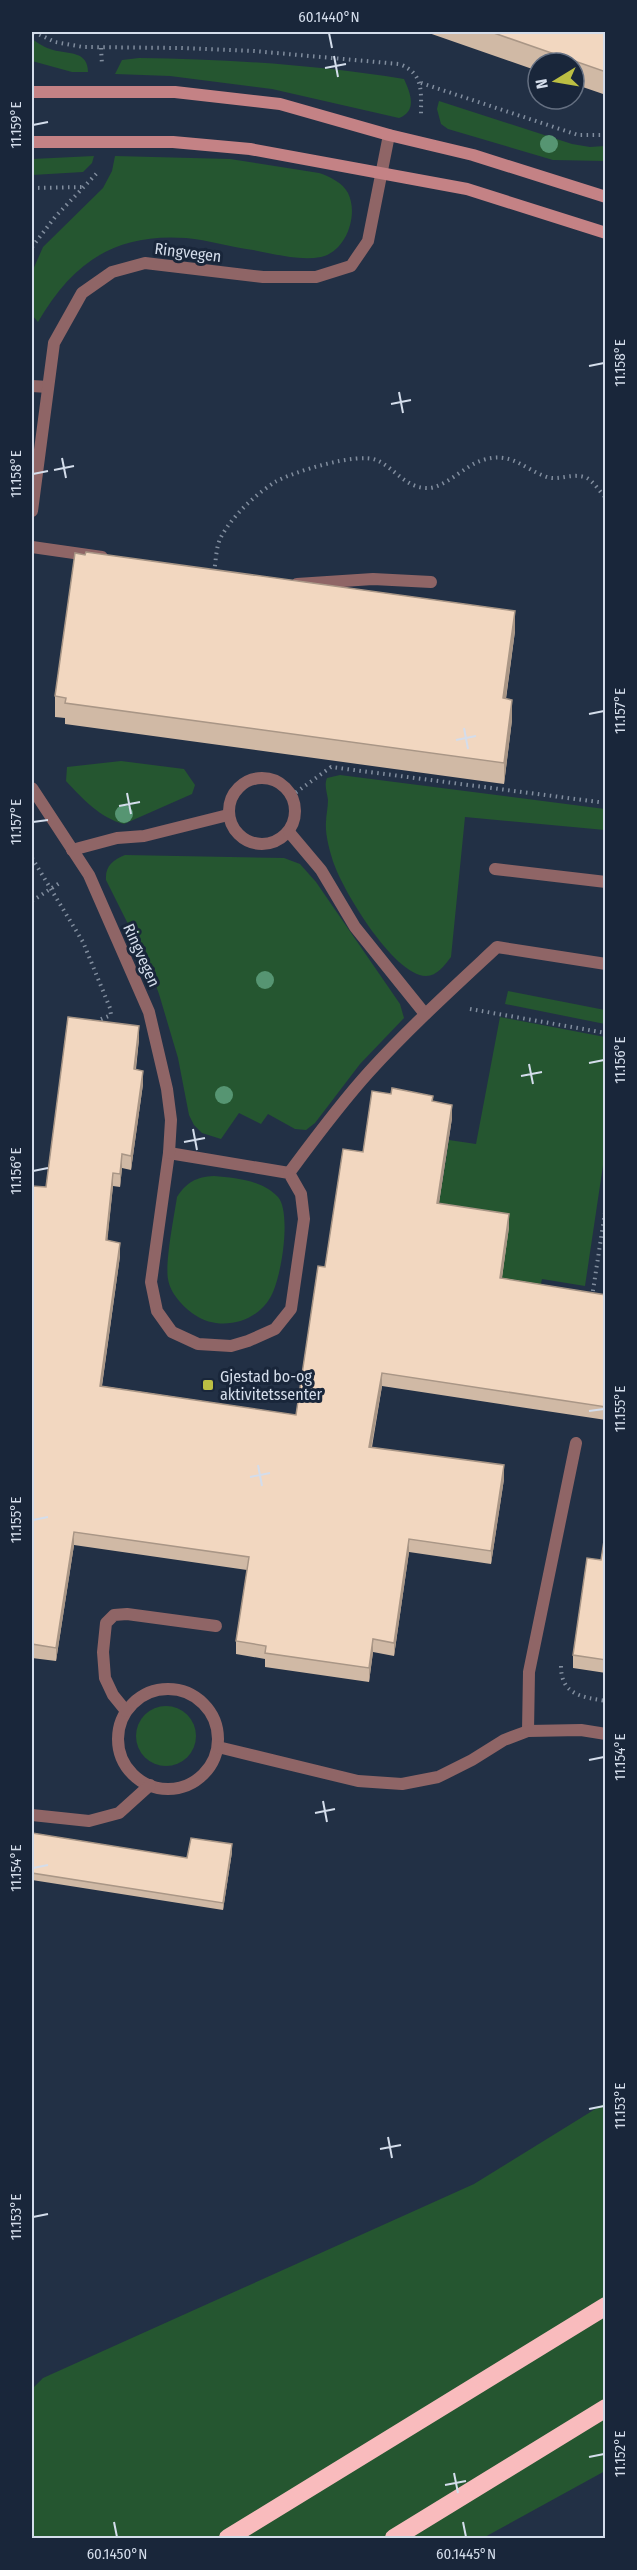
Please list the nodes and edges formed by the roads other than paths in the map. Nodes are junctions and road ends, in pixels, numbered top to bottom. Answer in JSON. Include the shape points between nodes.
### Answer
{"nodes":[{"id":1,"x":32,"y":92,"type":"edge"},
{"id":2,"x":389,"y":135,"type":"junction"},
{"id":3,"x":32,"y":142,"type":"edge"},
{"id":4,"x":381,"y":173,"type":"junction"},
{"id":5,"x":606,"y":197,"type":"edge"},
{"id":6,"x":606,"y":233,"type":"edge"},
{"id":7,"x":32,"y":387,"type":"edge"},
{"id":8,"x":48,"y":387,"type":"junction"},
{"id":9,"x":32,"y":511,"type":"edge"},
{"id":10,"x":32,"y":547,"type":"edge"},
{"id":11,"x":109,"y":558,"type":"edge"},
{"id":12,"x":431,"y":582,"type":"dead end"},
{"id":13,"x":286,"y":583,"type":"edge"},
{"id":14,"x":32,"y":788,"type":"edge"},
{"id":15,"x":228,"y":815,"type":"junction"},
{"id":16,"x":288,"y":832,"type":"junction"},
{"id":17,"x":72,"y":850,"type":"junction"},
{"id":18,"x":495,"y":869,"type":"dead end"},
{"id":19,"x":606,"y":882,"type":"edge"},
{"id":20,"x":606,"y":964,"type":"edge"},
{"id":21,"x":425,"y":1014,"type":"junction"},
{"id":22,"x":169,"y":1153,"type":"junction"},
{"id":23,"x":289,"y":1173,"type":"junction"},
{"id":24,"x":576,"y":1443,"type":"dead end"},
{"id":25,"x":216,"y":1626,"type":"dead end"},
{"id":26,"x":126,"y":1711,"type":"junction"},
{"id":27,"x":528,"y":1731,"type":"junction"},
{"id":28,"x":606,"y":1734,"type":"edge"},
{"id":29,"x":218,"y":1747,"type":"junction"},
{"id":30,"x":150,"y":1785,"type":"junction"},
{"id":31,"x":32,"y":1815,"type":"edge"},
{"id":32,"x":606,"y":2306,"type":"edge"},
{"id":33,"x":606,"y":2408,"type":"edge"},
{"id":34,"x":228,"y":2538,"type":"edge"},
{"id":35,"x":394,"y":2538,"type":"edge"}],
"edges":[{"from":1,"to":2,"type":"main road","via":[[175,93],[238,98],[280,104]]},
{"from":2,"to":4,"type":"street","name":"Ringvegen"},
{"from":2,"to":5,"type":"main road","via":[[473,155]]},
{"from":3,"to":4,"type":"main road","via":[[173,142],[250,149]]},
{"from":4,"to":6,"type":"main road","via":[[467,189]]},
{"from":4,"to":8,"type":"street","name":"Ringvegen","via":[[368,241],[351,266],[316,277],[263,278],[145,263],[112,272],[82,293],[68,315],[54,343]]},
{"from":7,"to":8,"type":"street"},
{"from":8,"to":9,"type":"street","name":"Ringvegen"},
{"from":10,"to":11,"type":"street"},
{"from":12,"to":13,"type":"street","via":[[373,579]]},
{"from":14,"to":17,"type":"street","name":"Ringvegen"},
{"from":15,"to":16,"type":"street","via":[[232,828],[253,844],[273,842]]},
{"from":15,"to":16,"type":"street","via":[[236,789],[246,781],[273,779],[291,796],[295,814]]},
{"from":15,"to":17,"type":"street"},
{"from":16,"to":21,"type":"street","via":[[321,870],[355,927]]},
{"from":17,"to":22,"type":"street","name":"Ringvegen","via":[[84,867],[149,1012],[167,1089],[171,1120]]},
{"from":18,"to":19,"type":"street"},
{"from":20,"to":21,"type":"street","via":[[497,947]]},
{"from":21,"to":23,"type":"street","via":[[336,1110]]},
{"from":22,"to":23,"type":"street"},
{"from":22,"to":23,"type":"street","via":[[151,1282],[157,1311],[172,1332],[198,1344],[231,1346],[248,1341],[275,1329],[291,1309],[304,1219],[301,1194]]},
{"from":24,"to":27,"type":"street","via":[[529,1672]]},
{"from":25,"to":26,"type":"street","via":[[114,1615],[106,1623],[105,1678]]},
{"from":26,"to":29,"type":"street","via":[[155,1690],[187,1692],[211,1713],[218,1729]]},
{"from":26,"to":30,"type":"street","via":[[119,1728],[118,1746],[135,1776]]},
{"from":27,"to":28,"type":"street","via":[[581,1730]]},
{"from":27,"to":29,"type":"street","via":[[438,1777],[402,1784],[358,1781]]},
{"from":29,"to":30,"type":"street","via":[[212,1764],[185,1786],[167,1789]]},
{"from":30,"to":31,"type":"street","via":[[119,1813],[89,1821]]},
{"from":32,"to":34,"type":"highway"},
{"from":33,"to":35,"type":"highway"}]}
